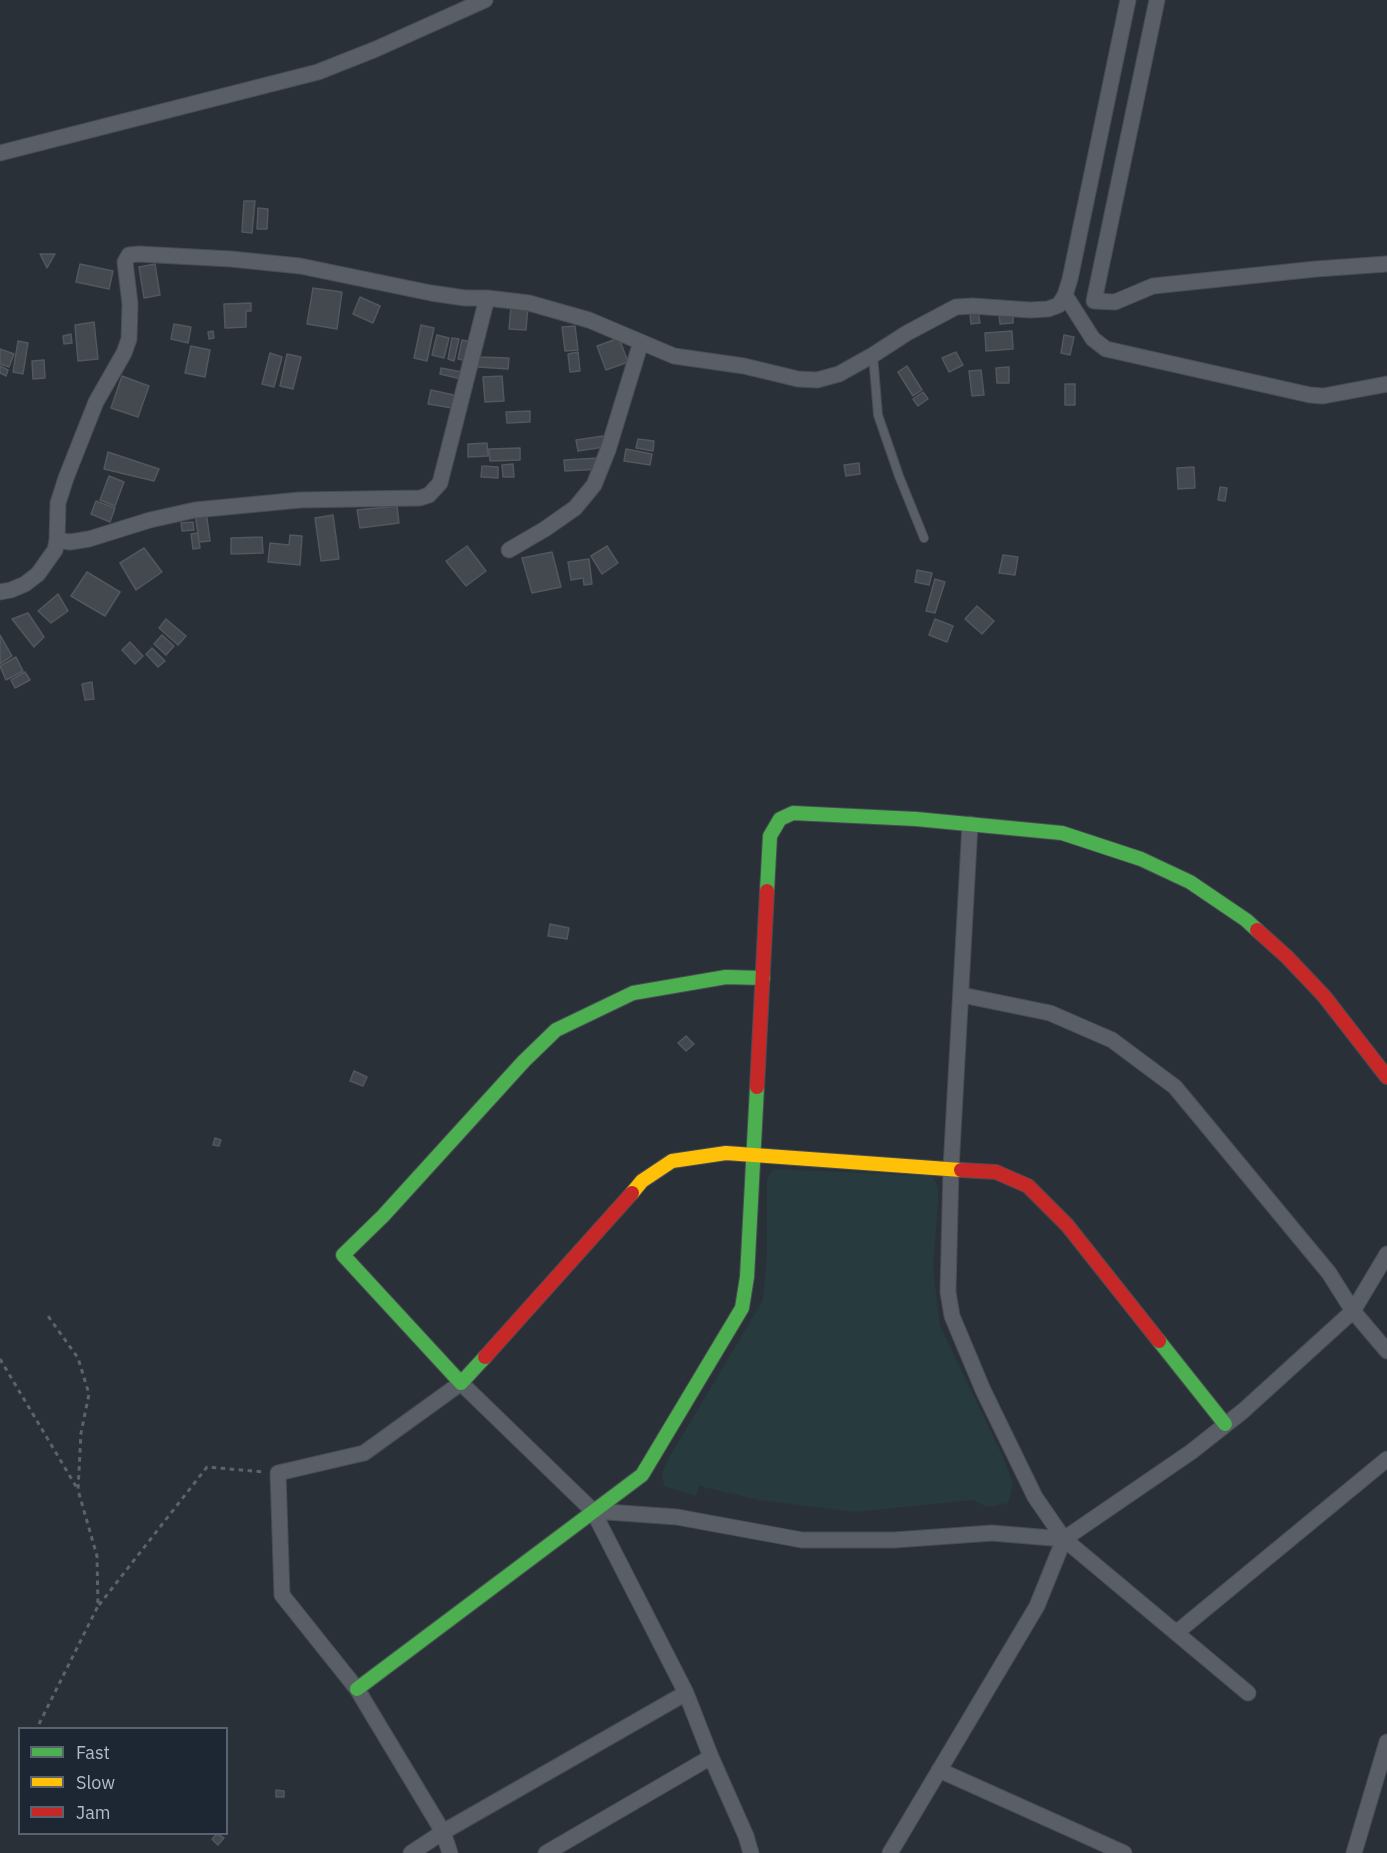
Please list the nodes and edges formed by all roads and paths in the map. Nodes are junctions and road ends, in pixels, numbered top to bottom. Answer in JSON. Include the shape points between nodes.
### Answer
{"nodes":[{"id":1,"x":485,"y":0,"type":"edge"},
{"id":2,"x":1128,"y":0,"type":"edge"},
{"id":3,"x":1157,"y":0,"type":"edge"},
{"id":4,"x":0,"y":153,"type":"edge"},
{"id":5,"x":1387,"y":264,"type":"edge"},
{"id":6,"x":1065,"y":295,"type":"junction"},
{"id":7,"x":487,"y":298,"type":"junction"},
{"id":8,"x":641,"y":342,"type":"junction"},
{"id":9,"x":873,"y":355,"type":"junction"},
{"id":10,"x":1387,"y":384,"type":"edge"},
{"id":11,"x":924,"y":538,"type":"dead end"},
{"id":12,"x":57,"y":540,"type":"junction"},
{"id":13,"x":509,"y":550,"type":"dead end"},
{"id":14,"x":0,"y":592,"type":"edge"},
{"id":15,"x":970,"y":824,"type":"junction"},
{"id":16,"x":763,"y":978,"type":"junction"},
{"id":17,"x":962,"y":995,"type":"junction"},
{"id":18,"x":1387,"y":1077,"type":"edge"},
{"id":19,"x":753,"y":1154,"type":"junction"},
{"id":20,"x":951,"y":1169,"type":"junction"},
{"id":21,"x":1387,"y":1254,"type":"edge"},
{"id":22,"x":1353,"y":1311,"type":"junction"},
{"id":23,"x":48,"y":1316,"type":"dead end"},
{"id":24,"x":1387,"y":1351,"type":"edge"},
{"id":25,"x":0,"y":1359,"type":"edge"},
{"id":26,"x":461,"y":1383,"type":"junction"},
{"id":27,"x":1225,"y":1424,"type":"junction"},
{"id":28,"x":1387,"y":1459,"type":"edge"},
{"id":29,"x":278,"y":1473,"type":"junction"},
{"id":30,"x":78,"y":1490,"type":"junction"},
{"id":31,"x":593,"y":1511,"type":"junction"},
{"id":32,"x":1064,"y":1539,"type":"junction"},
{"id":33,"x":98,"y":1606,"type":"junction"},
{"id":34,"x":1176,"y":1633,"type":"junction"},
{"id":35,"x":357,"y":1689,"type":"junction"},
{"id":36,"x":686,"y":1693,"type":"junction"},
{"id":37,"x":1248,"y":1693,"type":"dead end"},
{"id":38,"x":39,"y":1724,"type":"dead end"},
{"id":39,"x":1387,"y":1742,"type":"edge"},
{"id":40,"x":711,"y":1756,"type":"junction"},
{"id":41,"x":939,"y":1770,"type":"junction"},
{"id":42,"x":443,"y":1832,"type":"junction"},
{"id":43,"x":411,"y":1853,"type":"edge"},
{"id":44,"x":450,"y":1853,"type":"edge"},
{"id":45,"x":546,"y":1853,"type":"edge"},
{"id":46,"x":751,"y":1853,"type":"edge"},
{"id":47,"x":891,"y":1853,"type":"edge"},
{"id":48,"x":1124,"y":1853,"type":"edge"},
{"id":49,"x":1354,"y":1853,"type":"edge"}],
"edges":[{"from":1,"to":4,"type":"street","via":[[318,72]]},
{"from":2,"to":6,"type":"street"},
{"from":3,"to":5,"type":"street","via":[[1094,301],[1115,302],[1153,286]]},
{"from":6,"to":9,"type":"street","via":[[1059,305],[1048,309],[956,307]]},
{"from":6,"to":10,"type":"street","via":[[1093,339],[1106,349],[1310,395]]},
{"from":7,"to":8,"type":"street","via":[[529,303],[589,320]]},
{"from":7,"to":12,"type":"street","via":[[440,483],[429,495],[300,500],[195,510],[89,539]]},
{"from":7,"to":12,"type":"street","via":[[431,293],[300,266],[129,255],[125,262],[129,339],[96,402],[66,478],[58,503]]},
{"from":8,"to":9,"type":"street","via":[[674,356],[798,379],[817,380],[839,374]]},
{"from":8,"to":13,"type":"street","via":[[594,485],[575,508]]},
{"from":9,"to":11,"type":"lane","via":[[878,415]]},
{"from":12,"to":14,"type":"street","via":[[49,561],[38,574],[25,584]]},
{"from":15,"to":16,"type":"street","via":[[793,813],[780,819],[770,836]]},
{"from":15,"to":17,"type":"street"},
{"from":15,"to":18,"type":"street","via":[[1062,833],[1141,859],[1190,882],[1246,920],[1287,957],[1324,996]]},
{"from":16,"to":19,"type":"street"},
{"from":16,"to":26,"type":"street","via":[[726,977],[633,993],[555,1030],[343,1256]]},
{"from":17,"to":20,"type":"street"},
{"from":17,"to":22,"type":"street","via":[[1050,1013],[1112,1040],[1175,1087],[1329,1273]]},
{"from":19,"to":20,"type":"street"},
{"from":19,"to":26,"type":"street","via":[[726,1153],[672,1161],[642,1181]]},
{"from":19,"to":31,"type":"street","via":[[742,1308],[642,1476]]},
{"from":20,"to":27,"type":"street","via":[[996,1172],[1028,1186],[1067,1225]]},
{"from":20,"to":32,"type":"street","via":[[948,1292],[952,1316],[1035,1497]]},
{"from":21,"to":22,"type":"street"},
{"from":22,"to":24,"type":"street"},
{"from":22,"to":27,"type":"street"},
{"from":23,"to":30,"type":"path","via":[[78,1358],[89,1394],[81,1433]]},
{"from":25,"to":30,"type":"path"},
{"from":26,"to":29,"type":"street","via":[[364,1453]]},
{"from":26,"to":31,"type":"street"},
{"from":27,"to":32,"type":"street","via":[[1191,1452]]},
{"from":28,"to":34,"type":"street"},
{"from":29,"to":33,"type":"path","via":[[207,1467]]},
{"from":29,"to":35,"type":"street","via":[[282,1595]]},
{"from":30,"to":33,"type":"path","via":[[98,1556]]},
{"from":31,"to":32,"type":"street","via":[[677,1517],[802,1540],[894,1540],[992,1533]]},
{"from":31,"to":35,"type":"street"},
{"from":31,"to":36,"type":"street"},
{"from":32,"to":34,"type":"street"},
{"from":32,"to":41,"type":"street","via":[[1037,1606]]},
{"from":33,"to":38,"type":"path"},
{"from":34,"to":37,"type":"street"},
{"from":35,"to":42,"type":"street"},
{"from":36,"to":40,"type":"street"},
{"from":36,"to":42,"type":"street"},
{"from":39,"to":49,"type":"street"},
{"from":40,"to":45,"type":"street"},
{"from":40,"to":46,"type":"street"},
{"from":41,"to":47,"type":"street"},
{"from":41,"to":48,"type":"street"},
{"from":42,"to":43,"type":"street"},
{"from":42,"to":44,"type":"street"}]}
